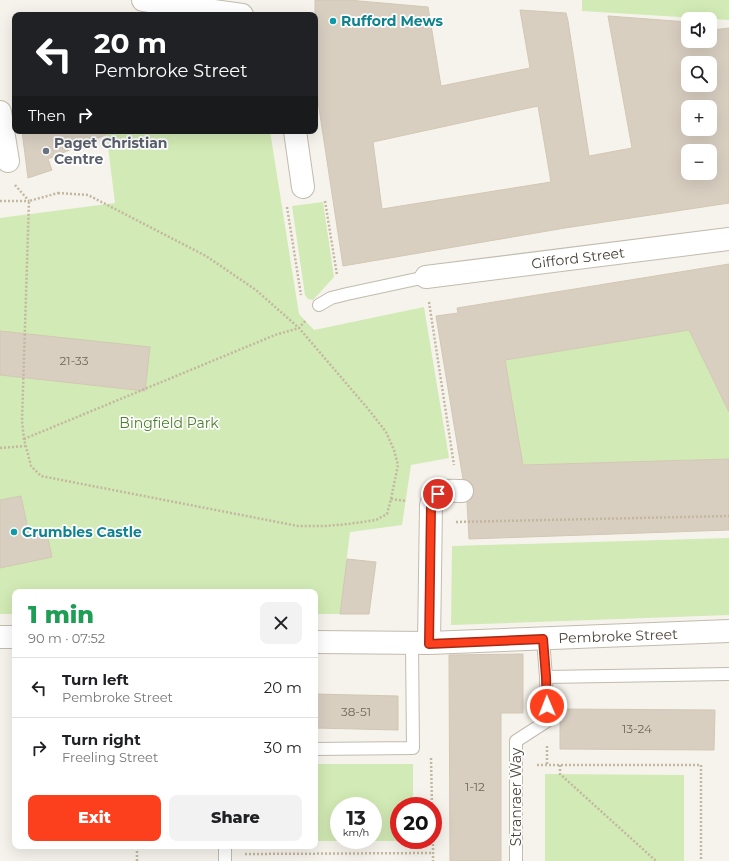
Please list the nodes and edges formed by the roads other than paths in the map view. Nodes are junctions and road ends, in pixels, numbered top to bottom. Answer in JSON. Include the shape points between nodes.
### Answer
{"nodes":[{"id":1,"x":143,"y":0,"type":"edge"},
{"id":2,"x":219,"y":12,"type":"edge"},
{"id":3,"x":0,"y":112,"type":"edge"},
{"id":4,"x":295,"y":134,"type":"edge"},
{"id":5,"x":8,"y":161,"type":"dead end"},
{"id":6,"x":303,"y":186,"type":"road end"},
{"id":7,"x":729,"y":239,"type":"edge"},
{"id":8,"x":426,"y":277,"type":"joint"},
{"id":9,"x":319,"y":305,"type":"dead end"},
{"id":10,"x":462,"y":491,"type":"dead end"},
{"id":11,"x":729,"y":631,"type":"edge"},
{"id":12,"x":0,"y":637,"type":"edge"},
{"id":13,"x":12,"y":638,"type":"edge"},
{"id":14,"x":543,"y":639,"type":"junction"},
{"id":15,"x":318,"y":642,"type":"edge"},
{"id":16,"x":421,"y":643,"type":"junction"},
{"id":17,"x":729,"y":674,"type":"edge"},
{"id":18,"x":546,"y":677,"type":"junction"},
{"id":19,"x":318,"y":749,"type":"edge"},
{"id":20,"x":516,"y":861,"type":"edge"}],
"edges":[{"from":1,"to":2,"type":"street"},
{"from":3,"to":5,"type":"street"},
{"from":4,"to":6,"type":"street"},
{"from":7,"to":8,"type":"street","name":"Gifford Street"},
{"from":8,"to":9,"type":"lane","via":[[331,298]]},
{"from":10,"to":16,"type":"street","via":[[438,494],[433,498],[431,505]]},
{"from":11,"to":14,"type":"street","name":"Pembroke Street"},
{"from":12,"to":13,"type":"street"},
{"from":14,"to":16,"type":"street","name":"Pembroke Street"},
{"from":14,"to":18,"type":"lane","name":"Stranraer Way"},
{"from":15,"to":16,"type":"street","name":"Pembroke Street"},
{"from":16,"to":19,"type":"lane","via":[[413,748]]},
{"from":17,"to":18,"type":"lane"},
{"from":18,"to":20,"type":"lane","name":"Stranraer Way","via":[[547,721],[516,742]]}]}
